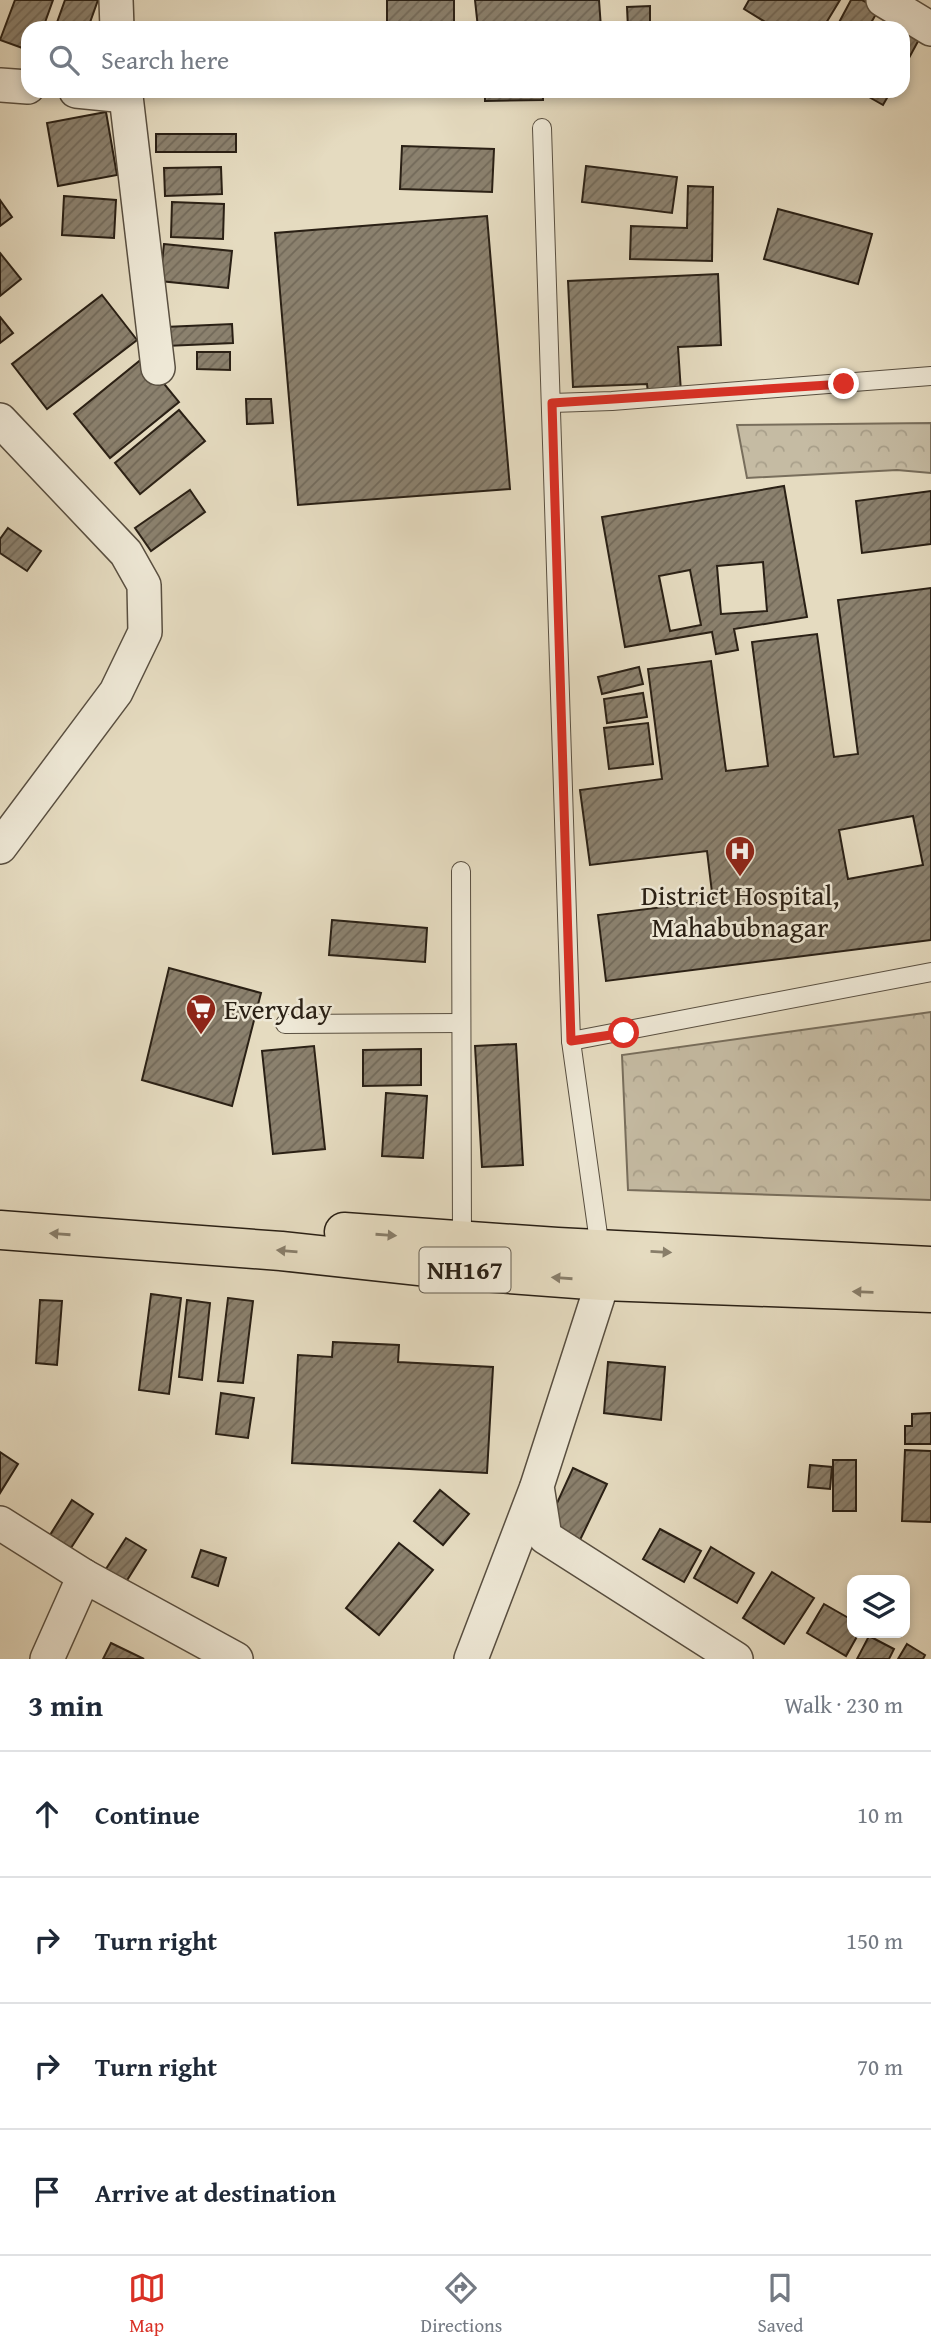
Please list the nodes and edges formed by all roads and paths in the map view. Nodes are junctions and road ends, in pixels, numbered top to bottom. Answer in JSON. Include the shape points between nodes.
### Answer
{"nodes":[{"id":1,"x":116,"y":0,"type":"edge"},
{"id":2,"x":883,"y":0,"type":"edge"},
{"id":3,"x":117,"y":21,"type":"edge"},
{"id":4,"x":931,"y":29,"type":"edge"},
{"id":5,"x":0,"y":85,"type":"edge"},
{"id":6,"x":21,"y":86,"type":"edge"},
{"id":7,"x":126,"y":98,"type":"edge"},
{"id":8,"x":542,"y":128,"type":"dead end"},
{"id":9,"x":158,"y":368,"type":"dead end"},
{"id":10,"x":931,"y":376,"type":"edge"},
{"id":11,"x":552,"y":403,"type":"junction"},
{"id":12,"x":0,"y":420,"type":"edge"},
{"id":13,"x":0,"y":847,"type":"edge"},
{"id":14,"x":461,"y":871,"type":"dead end"},
{"id":15,"x":931,"y":972,"type":"edge"},
{"id":16,"x":461,"y":1023,"type":"junction"},
{"id":17,"x":285,"y":1024,"type":"dead end"},
{"id":18,"x":571,"y":1041,"type":"junction"},
{"id":19,"x":0,"y":1205,"type":"edge"},
{"id":20,"x":0,"y":1230,"type":"edge"},
{"id":21,"x":462,"y":1240,"type":"junction"},
{"id":22,"x":325,"y":1242,"type":"junction"},
{"id":23,"x":602,"y":1265,"type":"junction"},
{"id":24,"x":931,"y":1266,"type":"edge"},
{"id":25,"x":931,"y":1293,"type":"edge"},
{"id":26,"x":537,"y":1486,"type":"junction"},
{"id":27,"x":0,"y":1523,"type":"edge"},
{"id":28,"x":84,"y":1576,"type":"junction"},
{"id":29,"x":47,"y":1659,"type":"edge"},
{"id":30,"x":236,"y":1659,"type":"edge"},
{"id":31,"x":471,"y":1659,"type":"edge"},
{"id":32,"x":736,"y":1659,"type":"edge"}],
"edges":[{"from":1,"to":3,"type":"street"},
{"from":2,"to":4,"type":"street"},
{"from":5,"to":6,"type":"street"},
{"from":7,"to":9,"type":"street"},
{"from":8,"to":11,"type":"lane"},
{"from":10,"to":11,"type":"lane"},
{"from":11,"to":18,"type":"lane"},
{"from":12,"to":13,"type":"street","via":[[126,553],[144,585],[145,632],[116,692]]},
{"from":14,"to":16,"type":"lane"},
{"from":15,"to":18,"type":"lane"},
{"from":16,"to":17,"type":"lane"},
{"from":16,"to":21,"type":"lane"},
{"from":18,"to":23,"type":"lane"},
{"from":19,"to":22,"type":"highway","number":"NH167"},
{"from":22,"to":20,"type":"highway","number":"NH167","one_way":true},
{"from":22,"to":21,"type":"highway","number":"NH167","one_way":true},
{"from":21,"to":23,"type":"highway","number":"NH167"},
{"from":23,"to":22,"type":"highway","number":"NH167","one_way":true,"via":[[456,1270]]},
{"from":23,"to":24,"type":"highway","number":"NH167","one_way":true},
{"from":25,"to":23,"type":"highway","number":"NH167","one_way":true,"via":[[723,1287]]},
{"from":23,"to":26,"type":"street"},
{"from":26,"to":31,"type":"street"},
{"from":26,"to":32,"type":"street","via":[[545,1537]]},
{"from":27,"to":28,"type":"street"},
{"from":28,"to":29,"type":"street"},
{"from":28,"to":30,"type":"street"}]}
